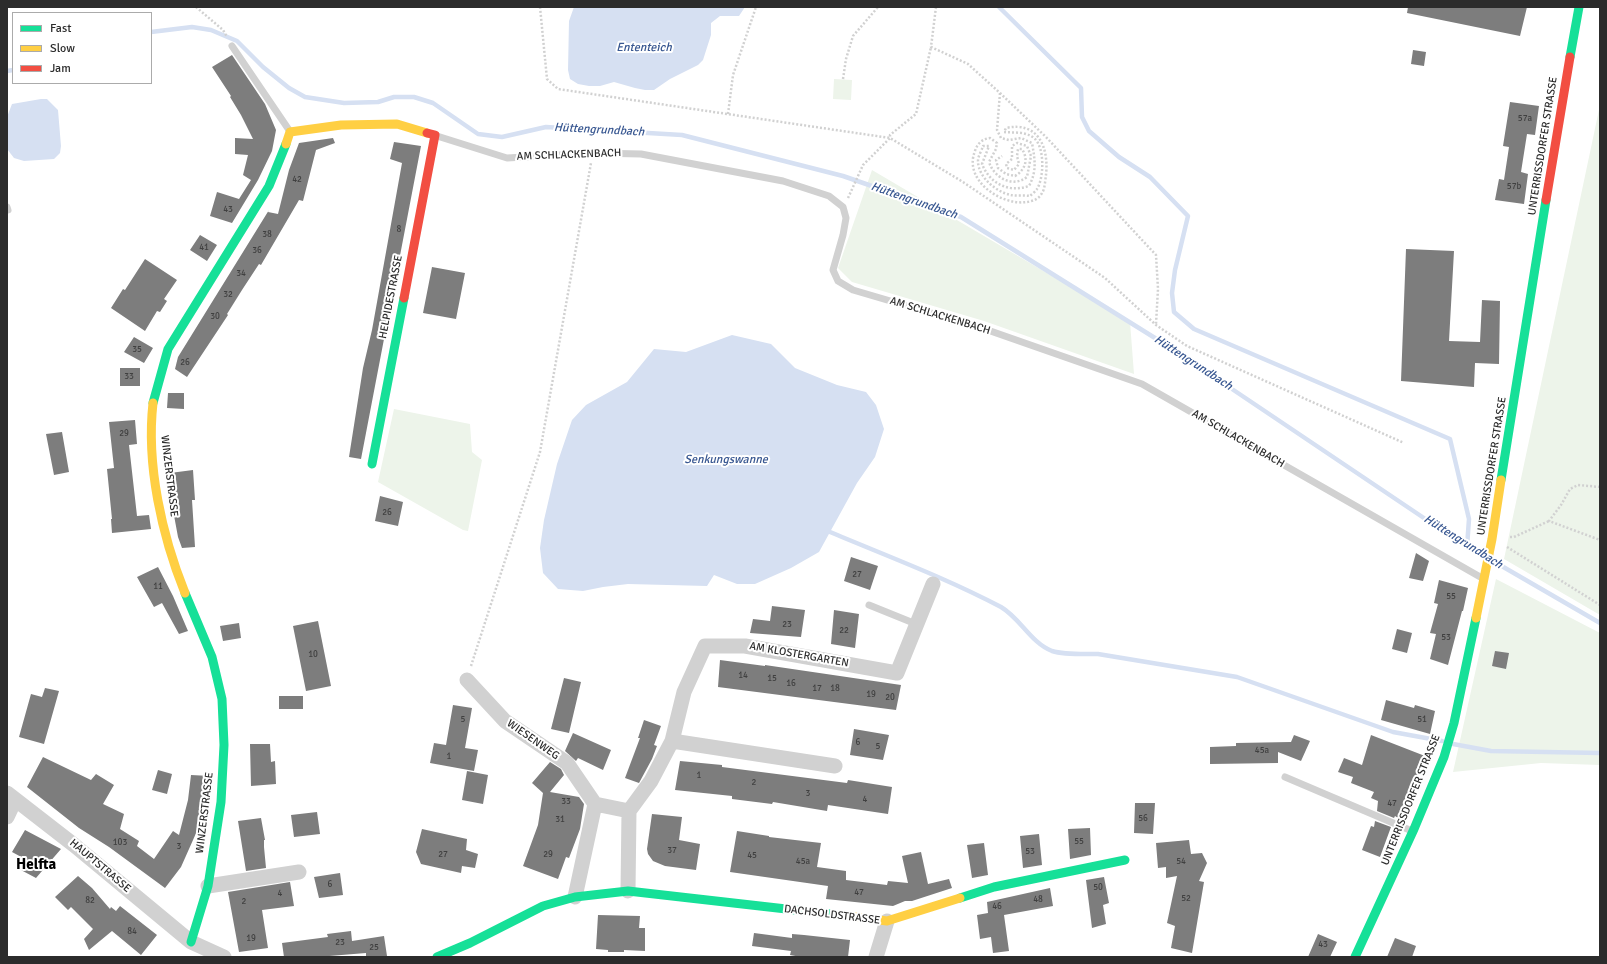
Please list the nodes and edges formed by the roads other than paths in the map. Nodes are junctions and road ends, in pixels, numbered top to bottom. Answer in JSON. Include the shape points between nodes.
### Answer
{"nodes":[{"id":1,"x":1579,"y":7,"type":"edge"},
{"id":2,"x":232,"y":46,"type":"dead end"},
{"id":3,"x":290,"y":132,"type":"junction"},
{"id":4,"x":435,"y":135,"type":"junction"},
{"id":5,"x":372,"y":464,"type":"dead end"},
{"id":6,"x":1484,"y":579,"type":"junction"},
{"id":7,"x":933,"y":584,"type":"dead end"},
{"id":8,"x":869,"y":605,"type":"dead end"},
{"id":9,"x":916,"y":624,"type":"junction"},
{"id":10,"x":467,"y":680,"type":"road end"},
{"id":11,"x":672,"y":741,"type":"junction"},
{"id":12,"x":835,"y":766,"type":"dead end"},
{"id":13,"x":1285,"y":777,"type":"dead end"},
{"id":14,"x":11,"y":796,"type":"edge"},
{"id":15,"x":595,"y":804,"type":"junction"},
{"id":16,"x":629,"y":811,"type":"junction"},
{"id":17,"x":7,"y":817,"type":"edge"},
{"id":18,"x":1413,"y":831,"type":"junction"},
{"id":19,"x":1125,"y":860,"type":"dead end"},
{"id":20,"x":299,"y":872,"type":"dead end"},
{"id":21,"x":208,"y":886,"type":"junction"},
{"id":22,"x":628,"y":891,"type":"junction"},
{"id":23,"x":575,"y":897,"type":"junction"},
{"id":24,"x":887,"y":921,"type":"junction"},
{"id":25,"x":190,"y":942,"type":"junction"},
{"id":26,"x":197,"y":957,"type":"edge"},
{"id":27,"x":224,"y":957,"type":"edge"},
{"id":28,"x":437,"y":957,"type":"edge"},
{"id":29,"x":876,"y":957,"type":"edge"},
{"id":30,"x":1356,"y":957,"type":"edge"}],
"edges":[{"from":1,"to":6,"type":"street","name":"UNTERRISSDORFER STRASSE"},
{"from":2,"to":3,"type":"lane"},
{"from":3,"to":4,"type":"street","via":[[341,125],[397,124]]},
{"from":3,"to":21,"type":"street","name":"WINZERSTRASSE","via":[[269,186],[168,349],[154,397],[151,424],[155,477],[166,540],[212,657],[222,699],[224,745],[221,802]]},
{"from":4,"to":5,"type":"street","name":"HELPIDESTRASSE"},
{"from":4,"to":6,"type":"lane","name":"AM SCHLACKENBACH","via":[[506,158],[593,153],[640,154],[783,181],[829,196],[843,207],[846,218],[833,270],[838,280],[853,290],[979,327],[1142,384]]},
{"from":6,"to":18,"type":"street","name":"UNTERRISSDORFER STRASSE","via":[[1454,723],[1444,757]]},
{"from":7,"to":9,"type":"street","name":"AM KLOSTERGARTEN"},
{"from":8,"to":9,"type":"lane"},
{"from":9,"to":11,"type":"street","name":"AM KLOSTERGARTEN","via":[[897,673],[745,646],[705,646],[684,692]]},
{"from":10,"to":15,"type":"street","name":"WIESENWEG","via":[[505,721],[567,763]]},
{"from":11,"to":12,"type":"street"},
{"from":11,"to":16,"type":"street","name":"AM KLOSTERGARTEN","via":[[651,781]]},
{"from":13,"to":18,"type":"lane"},
{"from":14,"to":17,"type":"street"},
{"from":14,"to":25,"type":"street","name":"HAUPTSTRASSE"},
{"from":15,"to":16,"type":"street"},
{"from":15,"to":23,"type":"street"},
{"from":16,"to":22,"type":"street"},
{"from":18,"to":30,"type":"street","name":"UNTERRISSDORFER STRASSE"},
{"from":19,"to":24,"type":"street","name":"DACHSOLDSTRASSE","via":[[994,887]]},
{"from":20,"to":21,"type":"street"},
{"from":21,"to":25,"type":"street","name":"WINZERSTRASSE"},
{"from":22,"to":23,"type":"street","name":"DACHSOLDSTRASSE"},
{"from":22,"to":24,"type":"street","name":"DACHSOLDSTRASSE"},
{"from":23,"to":28,"type":"street","name":"DACHSOLDSTRASSE","via":[[543,906]]},
{"from":24,"to":29,"type":"street"},
{"from":25,"to":26,"type":"street"},
{"from":25,"to":27,"type":"street"}]}
